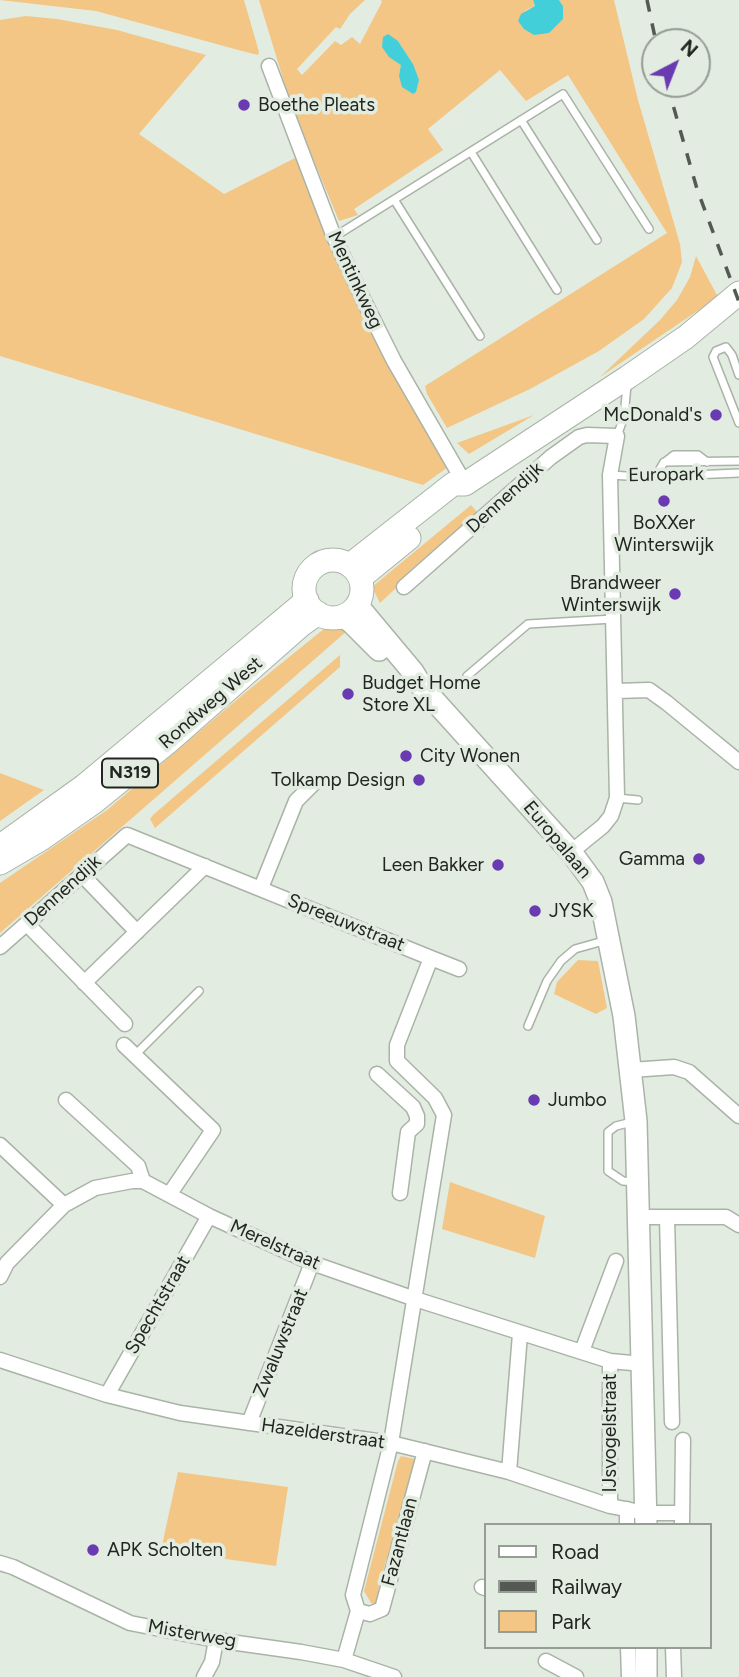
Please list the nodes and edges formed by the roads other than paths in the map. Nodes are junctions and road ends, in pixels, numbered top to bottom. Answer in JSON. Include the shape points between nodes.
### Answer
{"nodes":[{"id":1,"x":269,"y":66,"type":"dead end"},
{"id":2,"x":521,"y":120,"type":"junction"},
{"id":3,"x":471,"y":152,"type":"junction"},
{"id":4,"x":395,"y":201,"type":"junction"},
{"id":5,"x":649,"y":229,"type":"dead end"},
{"id":6,"x":334,"y":237,"type":"junction"},
{"id":7,"x":597,"y":240,"type":"dead end"},
{"id":8,"x":557,"y":290,"type":"dead end"},
{"id":9,"x":739,"y":293,"type":"edge"},
{"id":10,"x":481,"y":337,"type":"dead end"},
{"id":11,"x":739,"y":375,"type":"edge"},
{"id":12,"x":628,"y":377,"type":"junction"},
{"id":13,"x":739,"y":423,"type":"edge"},
{"id":14,"x":617,"y":436,"type":"junction"},
{"id":15,"x":739,"y":461,"type":"edge"},
{"id":16,"x":739,"y":473,"type":"edge"},
{"id":17,"x":610,"y":475,"type":"junction"},
{"id":18,"x":656,"y":477,"type":"junction"},
{"id":19,"x":465,"y":484,"type":"junction"},
{"id":20,"x":355,"y":571,"type":"junction"},
{"id":21,"x":404,"y":587,"type":"dead end"},
{"id":22,"x":313,"y":607,"type":"junction"},
{"id":23,"x":350,"y":611,"type":"junction"},
{"id":24,"x":614,"y":619,"type":"junction"},
{"id":25,"x":467,"y":676,"type":"dead end"},
{"id":26,"x":615,"y":691,"type":"junction"},
{"id":27,"x":739,"y":762,"type":"edge"},
{"id":28,"x":314,"y":783,"type":"dead end"},
{"id":29,"x":617,"y":797,"type":"junction"},
{"id":30,"x":638,"y":800,"type":"dead end"},
{"id":31,"x":127,"y":835,"type":"joint"},
{"id":32,"x":0,"y":846,"type":"edge"},
{"id":33,"x":571,"y":852,"type":"junction"},
{"id":34,"x":0,"y":863,"type":"edge"},
{"id":35,"x":205,"y":866,"type":"junction"},
{"id":36,"x":88,"y":881,"type":"dead end"},
{"id":37,"x":261,"y":888,"type":"junction"},
{"id":38,"x":27,"y":924,"type":"junction"},
{"id":39,"x":137,"y":932,"type":"junction"},
{"id":40,"x":608,"y":940,"type":"junction"},
{"id":41,"x":0,"y":947,"type":"edge"},
{"id":42,"x":431,"y":958,"type":"junction"},
{"id":43,"x":459,"y":969,"type":"dead end"},
{"id":44,"x":84,"y":983,"type":"junction"},
{"id":45,"x":199,"y":991,"type":"dead end"},
{"id":46,"x":125,"y":1024,"type":"dead end"},
{"id":47,"x":528,"y":1026,"type":"dead end"},
{"id":48,"x":129,"y":1051,"type":"joint"},
{"id":49,"x":631,"y":1070,"type":"junction"},
{"id":50,"x":377,"y":1074,"type":"dead end"},
{"id":51,"x":427,"y":1091,"type":"junction"},
{"id":52,"x":66,"y":1100,"type":"dead end"},
{"id":53,"x":413,"y":1107,"type":"junction"},
{"id":54,"x":739,"y":1116,"type":"edge"},
{"id":55,"x":636,"y":1121,"type":"junction"},
{"id":56,"x":417,"y":1124,"type":"junction"},
{"id":57,"x":442,"y":1132,"type":"junction"},
{"id":58,"x":0,"y":1145,"type":"edge"},
{"id":59,"x":143,"y":1181,"type":"junction"},
{"id":60,"x":639,"y":1182,"type":"junction"},
{"id":61,"x":401,"y":1193,"type":"dead end"},
{"id":62,"x":169,"y":1195,"type":"junction"},
{"id":63,"x":64,"y":1205,"type":"junction"},
{"id":64,"x":209,"y":1216,"type":"junction"},
{"id":65,"x":640,"y":1217,"type":"junction"},
{"id":66,"x":667,"y":1217,"type":"junction"},
{"id":67,"x":739,"y":1225,"type":"edge"},
{"id":68,"x":4,"y":1260,"type":"edge"},
{"id":69,"x":615,"y":1261,"type":"dead end"},
{"id":70,"x":312,"y":1263,"type":"junction"},
{"id":71,"x":0,"y":1277,"type":"edge"},
{"id":72,"x":415,"y":1299,"type":"junction"},
{"id":73,"x":520,"y":1334,"type":"junction"},
{"id":74,"x":582,"y":1351,"type":"junction"},
{"id":75,"x":0,"y":1360,"type":"edge"},
{"id":76,"x":610,"y":1361,"type":"junction"},
{"id":77,"x":643,"y":1364,"type":"junction"},
{"id":78,"x":107,"y":1395,"type":"junction"},
{"id":79,"x":672,"y":1422,"type":"dead end"},
{"id":80,"x":249,"y":1423,"type":"junction"},
{"id":81,"x":683,"y":1440,"type":"dead end"},
{"id":82,"x":391,"y":1443,"type":"junction"},
{"id":83,"x":425,"y":1451,"type":"junction"},
{"id":84,"x":509,"y":1472,"type":"junction"},
{"id":85,"x":610,"y":1506,"type":"junction"},
{"id":86,"x":640,"y":1516,"type":"edge"},
{"id":87,"x":682,"y":1519,"type":"edge"},
{"id":88,"x":0,"y":1563,"type":"edge"},
{"id":89,"x":358,"y":1611,"type":"junction"},
{"id":90,"x":216,"y":1640,"type":"junction"},
{"id":91,"x":628,"y":1649,"type":"edge"},
{"id":92,"x":646,"y":1649,"type":"edge"},
{"id":93,"x":673,"y":1649,"type":"edge"},
{"id":94,"x":344,"y":1660,"type":"junction"},
{"id":95,"x":546,"y":1661,"type":"dead end"},
{"id":96,"x":204,"y":1677,"type":"edge"},
{"id":97,"x":394,"y":1677,"type":"edge"},
{"id":98,"x":576,"y":1677,"type":"edge"},
{"id":99,"x":629,"y":1677,"type":"edge"},
{"id":100,"x":646,"y":1677,"type":"edge"},
{"id":101,"x":674,"y":1677,"type":"edge"}],
"edges":[{"from":1,"to":6,"type":"street","name":"Mentinkweg"},
{"from":2,"to":3,"type":"lane"},
{"from":2,"to":5,"type":"lane","via":[[563,94]]},
{"from":2,"to":7,"type":"lane"},
{"from":3,"to":4,"type":"lane"},
{"from":3,"to":8,"type":"lane"},
{"from":4,"to":6,"type":"lane"},
{"from":4,"to":10,"type":"lane"},
{"from":6,"to":19,"type":"street","name":"Mentinkweg","via":[[394,360]]},
{"from":9,"to":12,"type":"main road"},
{"from":11,"to":13,"type":"lane","via":[[726,347],[716,351],[713,357]]},
{"from":12,"to":14,"type":"lane","name":"Europark"},
{"from":12,"to":19,"type":"main road"},
{"from":14,"to":17,"type":"street","name":"Europark"},
{"from":14,"to":21,"type":"street","name":"Dennendijk","via":[[587,435],[551,457]]},
{"from":15,"to":18,"type":"lane","via":[[664,462]]},
{"from":16,"to":18,"type":"lane","name":"Europark"},
{"from":17,"to":18,"type":"lane","name":"Europark"},
{"from":17,"to":24,"type":"street"},
{"from":19,"to":20,"type":"main road","via":[[453,484]]},
{"from":20,"to":22,"type":"main road","via":[[332,560],[315,567],[305,582]]},
{"from":20,"to":23,"type":"main road","via":[[362,587]]},
{"from":22,"to":23,"type":"main road","via":[[326,617]]},
{"from":22,"to":32,"type":"main road","name":"Rondweg West","number":"N319"},
{"from":22,"to":34,"type":"main road","name":"Rondweg West","number":"N319","via":[[302,625],[94,803]]},
{"from":23,"to":33,"type":"street","name":"Europalaan","via":[[352,623],[422,687]]},
{"from":24,"to":25,"type":"lane","via":[[528,624]]},
{"from":24,"to":26,"type":"street"},
{"from":26,"to":27,"type":"street","via":[[649,691]]},
{"from":26,"to":29,"type":"street"},
{"from":28,"to":37,"type":"street","via":[[296,801]]},
{"from":29,"to":30,"type":"lane"},
{"from":29,"to":33,"type":"street","via":[[603,826]]},
{"from":31,"to":35,"type":"street","name":"Spreeuwstraat"},
{"from":31,"to":38,"type":"street","name":"Dennendijk"},
{"from":33,"to":40,"type":"street","name":"Europalaan","via":[[593,882]]},
{"from":35,"to":37,"type":"street","name":"Spreeuwstraat"},
{"from":35,"to":39,"type":"street"},
{"from":36,"to":39,"type":"street"},
{"from":37,"to":42,"type":"street","name":"Spreeuwstraat"},
{"from":38,"to":41,"type":"street","name":"Dennendijk"},
{"from":38,"to":44,"type":"street"},
{"from":39,"to":44,"type":"street"},
{"from":40,"to":47,"type":"lane","via":[[575,949],[561,961]]},
{"from":40,"to":49,"type":"street","name":"Europalaan"},
{"from":42,"to":43,"type":"street","name":"Spreeuwstraat"},
{"from":42,"to":51,"type":"street","via":[[397,1045],[397,1061]]},
{"from":44,"to":46,"type":"street"},
{"from":45,"to":48,"type":"lane"},
{"from":48,"to":62,"type":"street","via":[[214,1129]]},
{"from":49,"to":54,"type":"street","via":[[674,1067],[689,1072]]},
{"from":49,"to":55,"type":"street","name":"Europalaan"},
{"from":50,"to":53,"type":"street"},
{"from":51,"to":53,"type":"street"},
{"from":51,"to":57,"type":"street","via":[[441,1106]]},
{"from":52,"to":59,"type":"street","name":"Merelstraat","via":[[138,1167]]},
{"from":53,"to":56,"type":"street"},
{"from":55,"to":60,"type":"street","name":"Europalaan"},
{"from":55,"to":60,"type":"lane","via":[[608,1132],[608,1171],[623,1181]]},
{"from":56,"to":57,"type":"street"},
{"from":56,"to":61,"type":"street","via":[[408,1132]]},
{"from":57,"to":72,"type":"street"},
{"from":58,"to":63,"type":"street"},
{"from":59,"to":62,"type":"street","name":"Merelstraat"},
{"from":59,"to":63,"type":"street","via":[[95,1188]]},
{"from":60,"to":65,"type":"street","name":"Europalaan"},
{"from":62,"to":64,"type":"street","name":"Merelstraat"},
{"from":63,"to":68,"type":"street"},
{"from":64,"to":70,"type":"street","name":"Merelstraat"},
{"from":64,"to":78,"type":"street","name":"Spechtstraat"},
{"from":65,"to":66,"type":"street"},
{"from":65,"to":77,"type":"street","name":"Europalaan"},
{"from":66,"to":67,"type":"street","via":[[726,1217]]},
{"from":66,"to":79,"type":"street"},
{"from":68,"to":71,"type":"street"},
{"from":69,"to":74,"type":"street"},
{"from":70,"to":72,"type":"street","name":"Merelstraat"},
{"from":70,"to":80,"type":"street","name":"Zwaluwstraat"},
{"from":72,"to":73,"type":"street","name":"Merelstraat"},
{"from":72,"to":82,"type":"street"},
{"from":73,"to":74,"type":"street","name":"IJsvogelstraat"},
{"from":73,"to":84,"type":"street"},
{"from":74,"to":76,"type":"street","name":"IJsvogelstraat"},
{"from":75,"to":78,"type":"street","name":"Hazelderstraat"},
{"from":76,"to":77,"type":"street","name":"IJsvogelstraat"},
{"from":76,"to":85,"type":"street","name":"IJsvogelstraat"},
{"from":77,"to":86,"type":"street","name":"Europalaan"},
{"from":78,"to":80,"type":"street","name":"Hazelderstraat","via":[[180,1413]]},
{"from":80,"to":82,"type":"street","name":"Hazelderstraat"},
{"from":81,"to":87,"type":"street"},
{"from":82,"to":83,"type":"street","name":"Hazelderstraat"},
{"from":82,"to":89,"type":"street","via":[[354,1595]]},
{"from":83,"to":84,"type":"street","name":"Hazelderstraat"},
{"from":83,"to":89,"type":"street","name":"Fazantlaan","via":[[382,1609],[370,1614]]},
{"from":84,"to":85,"type":"street","name":"Hazelderstraat"},
{"from":85,"to":86,"type":"street","name":"Hazelderstraat"},
{"from":86,"to":87,"type":"street"},
{"from":88,"to":90,"type":"street","name":"Misterweg","via":[[130,1623]]},
{"from":89,"to":94,"type":"street"},
{"from":90,"to":94,"type":"street","name":"Misterweg"},
{"from":90,"to":96,"type":"street"},
{"from":91,"to":99,"type":"street"},
{"from":92,"to":100,"type":"street"},
{"from":93,"to":101,"type":"street"},
{"from":94,"to":97,"type":"street","name":"Misterweg"},
{"from":95,"to":98,"type":"street"}]}
